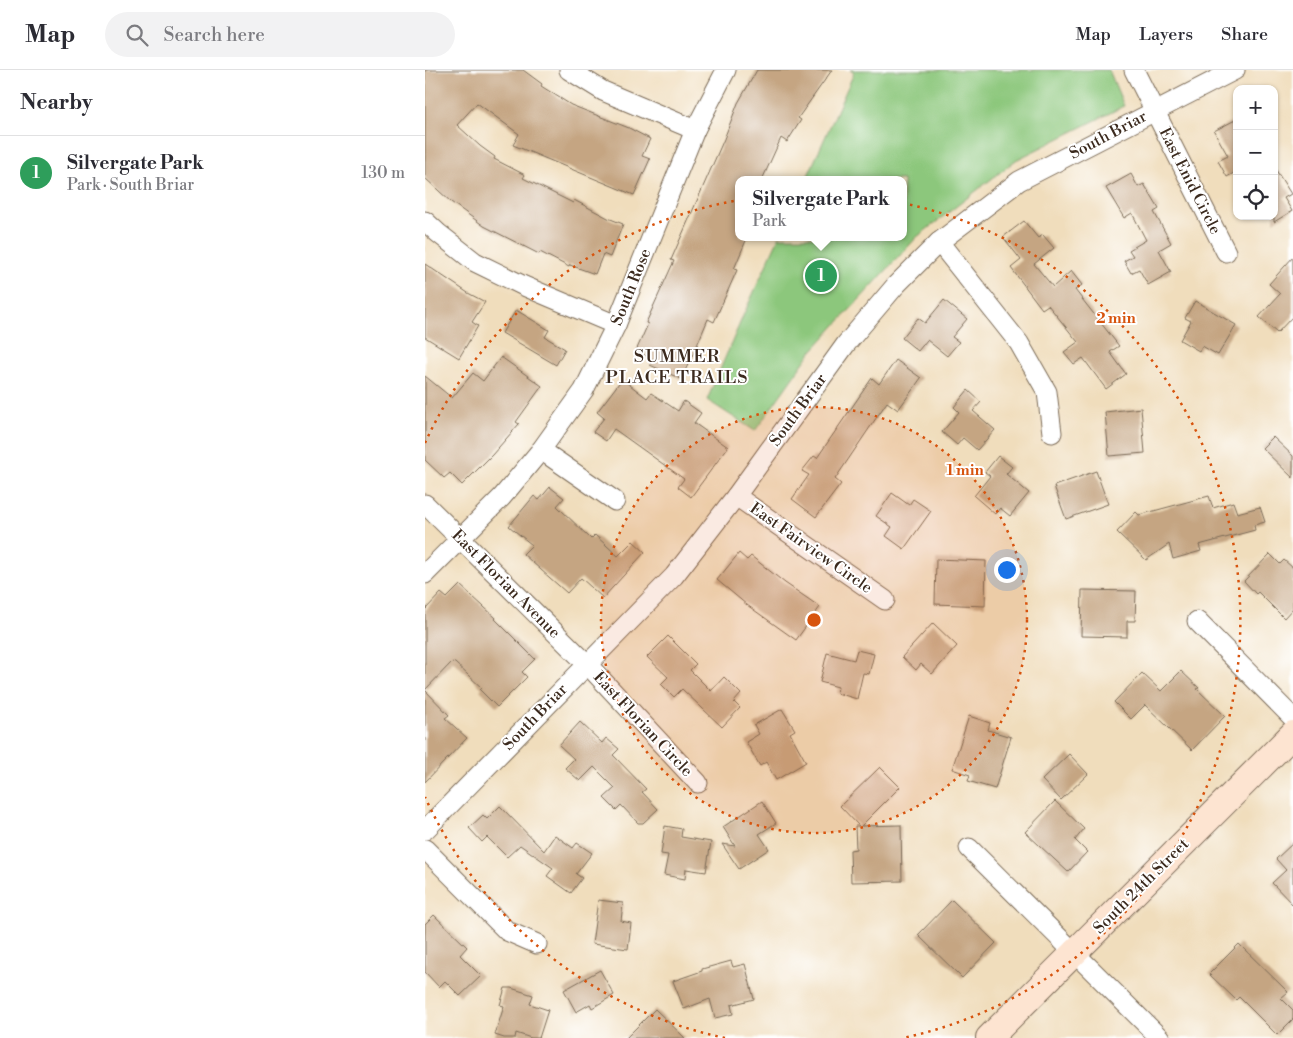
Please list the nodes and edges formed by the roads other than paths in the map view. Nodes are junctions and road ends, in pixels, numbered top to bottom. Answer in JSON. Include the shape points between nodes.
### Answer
{"nodes":[{"id":1,"x":569,"y":70,"type":"edge"},
{"id":2,"x":726,"y":70,"type":"edge"},
{"id":3,"x":1134,"y":70,"type":"edge"},
{"id":4,"x":1235,"y":70,"type":"edge"},
{"id":5,"x":1154,"y":110,"type":"junction"},
{"id":6,"x":695,"y":130,"type":"junction"},
{"id":7,"x":425,"y":221,"type":"edge"},
{"id":8,"x":939,"y":242,"type":"junction"},
{"id":9,"x":1226,"y":252,"type":"dead end"},
{"id":10,"x":616,"y":325,"type":"junction"},
{"id":11,"x":1052,"y":433,"type":"dead end"},
{"id":12,"x":541,"y":450,"type":"junction"},
{"id":13,"x":736,"y":496,"type":"junction"},
{"id":14,"x":615,"y":501,"type":"dead end"},
{"id":15,"x":425,"y":504,"type":"edge"},
{"id":16,"x":461,"y":538,"type":"junction"},
{"id":17,"x":425,"y":574,"type":"edge"},
{"id":18,"x":885,"y":600,"type":"dead end"},
{"id":19,"x":1197,"y":621,"type":"dead end"},
{"id":20,"x":587,"y":664,"type":"junction"},
{"id":21,"x":1293,"y":718,"type":"edge"},
{"id":22,"x":1293,"y":734,"type":"edge"},
{"id":23,"x":698,"y":783,"type":"dead end"},
{"id":24,"x":425,"y":830,"type":"edge"},
{"id":25,"x":969,"y":848,"type":"dead end"},
{"id":26,"x":425,"y":850,"type":"edge"},
{"id":27,"x":537,"y":944,"type":"dead end"},
{"id":28,"x":1074,"y":952,"type":"junction"},
{"id":29,"x":989,"y":1038,"type":"edge"},
{"id":30,"x":1160,"y":1038,"type":"edge"}],
"edges":[{"from":1,"to":6,"type":"street","via":[[603,91]]},
{"from":2,"to":6,"type":"street","name":"South Rose"},
{"from":3,"to":5,"type":"street","name":"East Enid Circle"},
{"from":4,"to":5,"type":"street","name":"South Briar"},
{"from":5,"to":8,"type":"street","name":"South Briar","via":[[1019,181]]},
{"from":5,"to":9,"type":"street","name":"East Enid Circle"},
{"from":6,"to":10,"type":"street","name":"South Rose"},
{"from":7,"to":10,"type":"street","via":[[475,262]]},
{"from":8,"to":11,"type":"street","via":[[1019,343],[1047,392]]},
{"from":8,"to":13,"type":"street","name":"South Briar","via":[[896,285],[846,344]]},
{"from":10,"to":12,"type":"street","name":"South Rose","via":[[584,390]]},
{"from":12,"to":14,"type":"street"},
{"from":12,"to":16,"type":"street","name":"South Rose","via":[[502,497]]},
{"from":13,"to":18,"type":"street","name":"East Fairview Circle"},
{"from":13,"to":20,"type":"street","name":"South Briar","via":[[674,576]]},
{"from":15,"to":16,"type":"street","name":"East Florian Avenue"},
{"from":16,"to":17,"type":"street","name":"South Rose"},
{"from":16,"to":20,"type":"street","name":"East Florian Avenue"},
{"from":19,"to":21,"type":"street"},
{"from":20,"to":23,"type":"street","name":"East Florian Circle"},
{"from":20,"to":24,"type":"street","name":"South Briar"},
{"from":22,"to":28,"type":"street","name":"South 24th Street"},
{"from":25,"to":28,"type":"street"},
{"from":26,"to":27,"type":"street","via":[[507,931]]},
{"from":28,"to":29,"type":"street","name":"South 24th Street"},
{"from":28,"to":30,"type":"street"}]}
